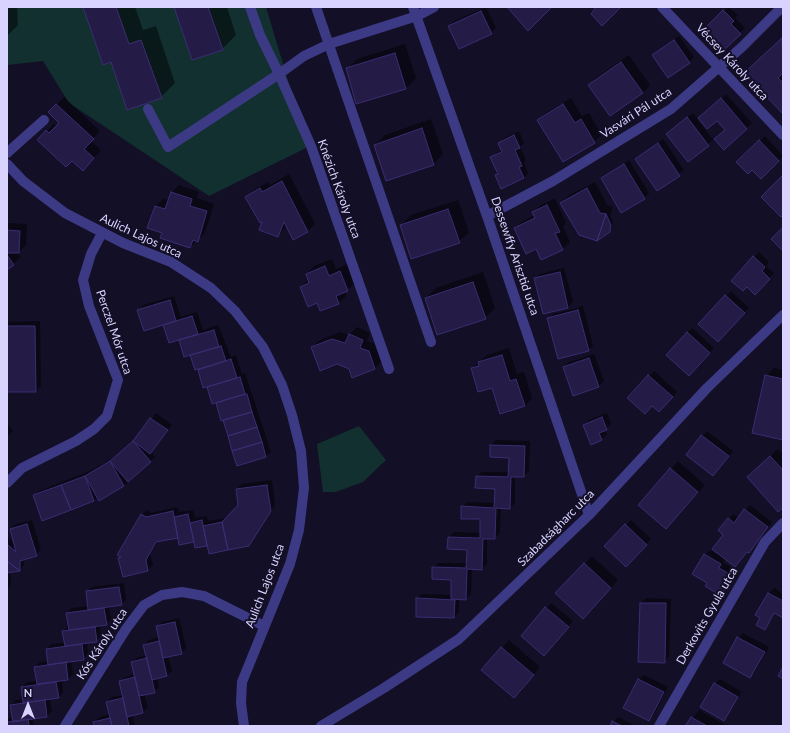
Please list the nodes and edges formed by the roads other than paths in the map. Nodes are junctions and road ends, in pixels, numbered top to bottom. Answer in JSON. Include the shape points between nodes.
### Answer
{"nodes":[{"id":1,"x":250,"y":7,"type":"edge"},
{"id":2,"x":316,"y":7,"type":"edge"},
{"id":3,"x":434,"y":7,"type":"edge"},
{"id":4,"x":662,"y":7,"type":"edge"},
{"id":5,"x":782,"y":7,"type":"edge"},
{"id":6,"x":415,"y":12,"type":"edge"},
{"id":7,"x":329,"y":44,"type":"junction"},
{"id":8,"x":719,"y":67,"type":"junction"},
{"id":9,"x":280,"y":74,"type":"junction"},
{"id":10,"x":148,"y":109,"type":"dead end"},
{"id":11,"x":44,"y":120,"type":"dead end"},
{"id":12,"x":783,"y":135,"type":"edge"},
{"id":13,"x":7,"y":153,"type":"edge"},
{"id":14,"x":7,"y":164,"type":"edge"},
{"id":15,"x":487,"y":216,"type":"junction"},
{"id":16,"x":102,"y":233,"type":"junction"},
{"id":17,"x":783,"y":314,"type":"edge"},
{"id":18,"x":432,"y":342,"type":"dead end"},
{"id":19,"x":389,"y":369,"type":"dead end"},
{"id":20,"x":7,"y":483,"type":"edge"},
{"id":21,"x":588,"y":515,"type":"junction"},
{"id":22,"x":783,"y":523,"type":"edge"},
{"id":23,"x":264,"y":626,"type":"junction"},
{"id":24,"x":65,"y":726,"type":"edge"},
{"id":25,"x":244,"y":726,"type":"edge"},
{"id":26,"x":321,"y":726,"type":"edge"},
{"id":27,"x":658,"y":726,"type":"edge"}],
"edges":[{"from":1,"to":9,"type":"street","name":"Knézich Károly utca","via":[[260,35]]},
{"from":2,"to":7,"type":"street"},
{"from":3,"to":6,"type":"street"},
{"from":4,"to":8,"type":"street","name":"Vécsey Károly utca"},
{"from":5,"to":8,"type":"street","name":"Vasvári Pál utca"},
{"from":6,"to":7,"type":"street"},
{"from":6,"to":15,"type":"street","name":"Dessewffy Arisztid utca"},
{"from":7,"to":9,"type":"street","via":[[304,56]]},
{"from":7,"to":18,"type":"street"},
{"from":8,"to":12,"type":"street","name":"Vécsey Károly utca"},
{"from":8,"to":15,"type":"street","name":"Vasvári Pál utca","via":[[670,109],[553,181]]},
{"from":9,"to":10,"type":"street","via":[[168,147]]},
{"from":9,"to":19,"type":"street","name":"Knézich Károly utca","via":[[310,146]]},
{"from":11,"to":13,"type":"street"},
{"from":14,"to":16,"type":"street","name":"Aulich Lajos utca","via":[[23,181],[65,213]]},
{"from":15,"to":21,"type":"street","name":"Dessewffy Arisztid utca"},
{"from":16,"to":20,"type":"street","name":"Perczel Mór utca","via":[[91,254],[84,280],[89,306],[118,380],[107,416],[76,441],[22,468]]},
{"from":16,"to":23,"type":"street","name":"Aulich Lajos utca","via":[[171,262],[211,288],[235,311],[263,347],[282,386],[301,451],[304,488],[299,530],[290,564]]},
{"from":17,"to":21,"type":"street","name":"Szabadságharc utca","via":[[707,388]]},
{"from":21,"to":26,"type":"street","name":"Szabadságharc utca","via":[[459,639]]},
{"from":22,"to":27,"type":"street","name":"Derkovits Gyula utca","via":[[765,542]]},
{"from":23,"to":24,"type":"street","name":"Kós Károly utca","via":[[204,596],[182,592],[162,595],[144,605],[126,629]]},
{"from":23,"to":25,"type":"street","name":"Aulich Lajos utca","via":[[242,682]]}]}
